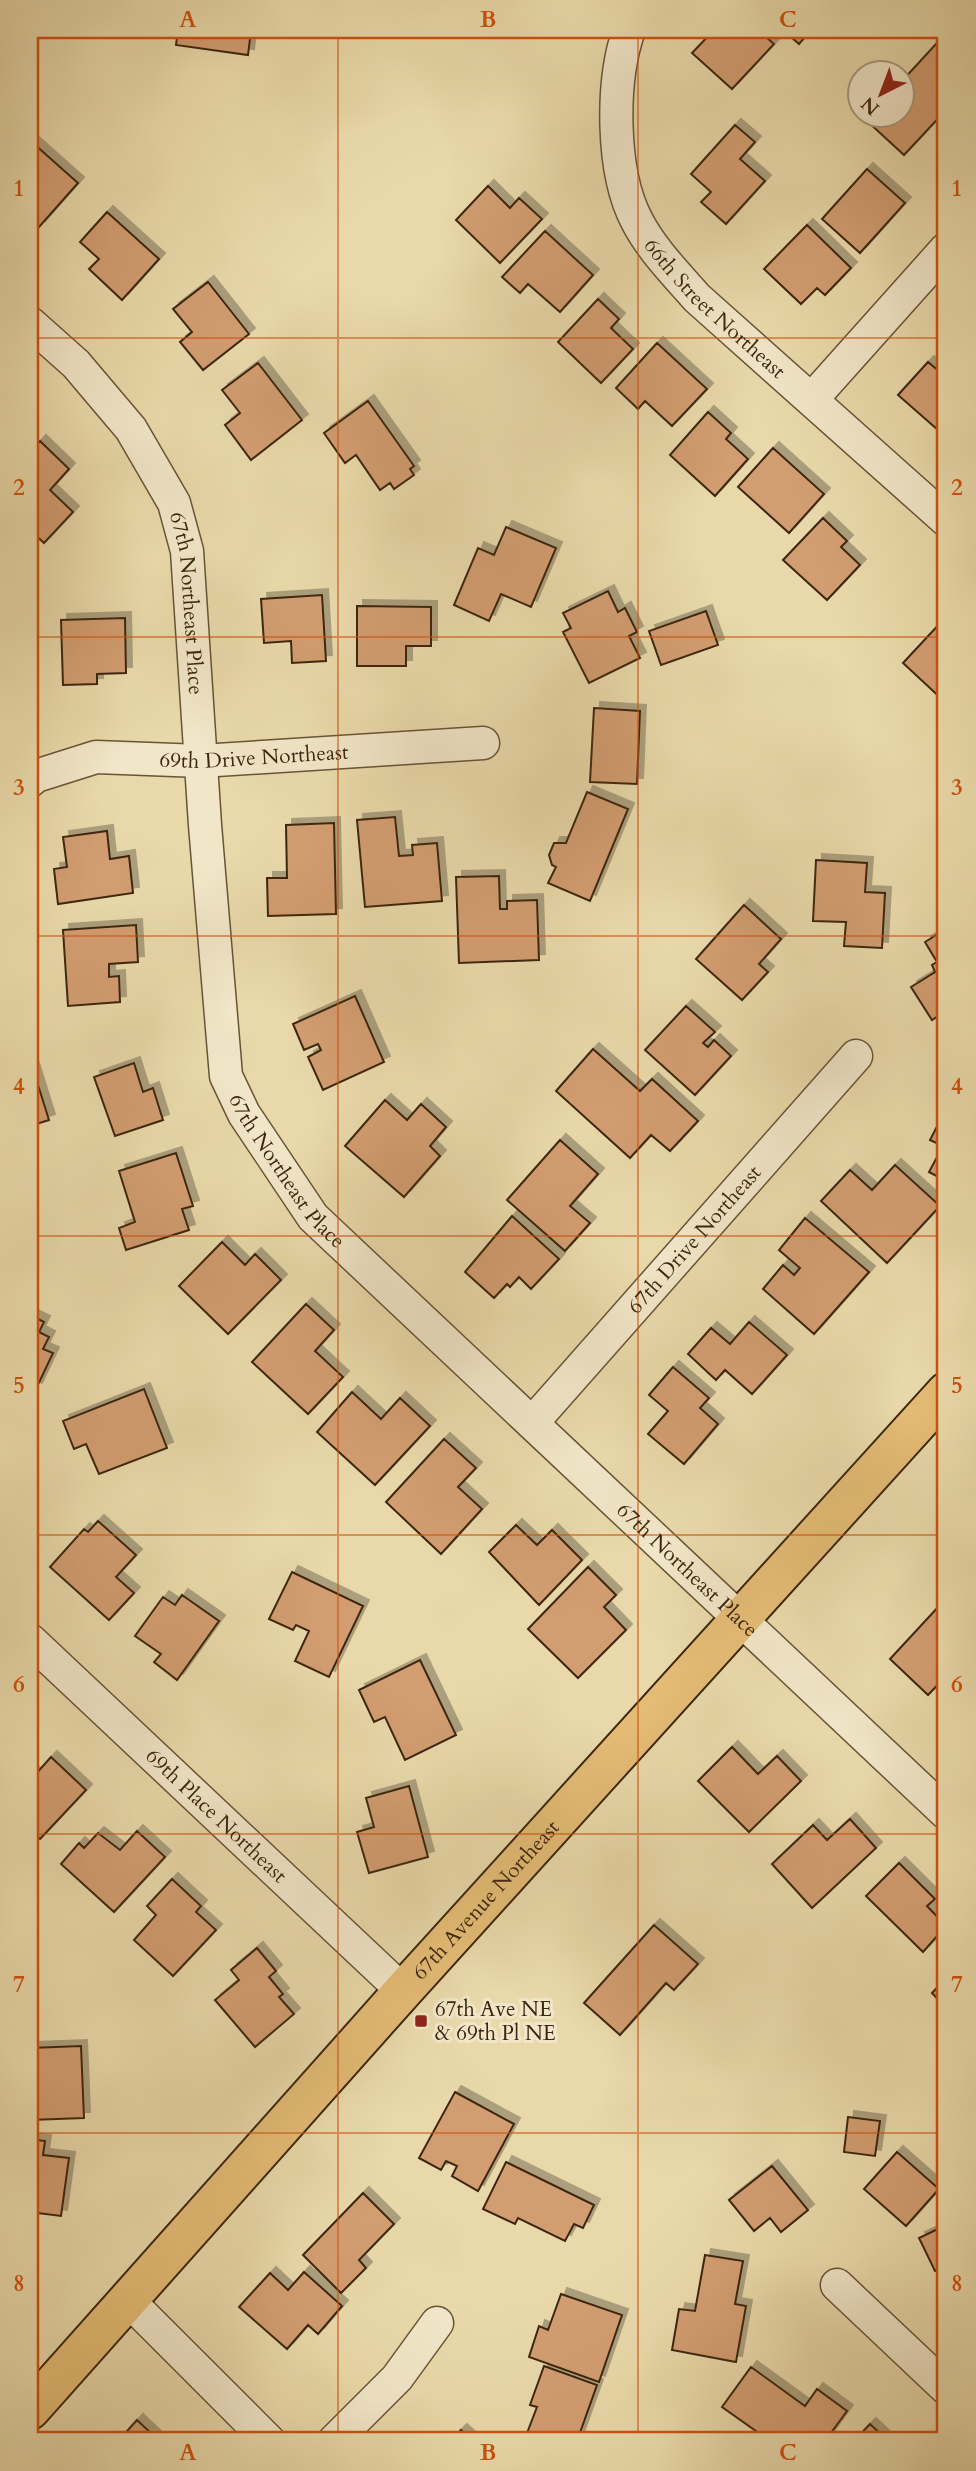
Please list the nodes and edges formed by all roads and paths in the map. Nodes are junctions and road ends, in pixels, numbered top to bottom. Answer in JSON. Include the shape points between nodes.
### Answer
{"nodes":[{"id":1,"x":629,"y":30,"type":"edge"},
{"id":2,"x":946,"y":249,"type":"edge"},
{"id":3,"x":30,"y":323,"type":"edge"},
{"id":4,"x":812,"y":399,"type":"junction"},
{"id":5,"x":946,"y":520,"type":"edge"},
{"id":6,"x":483,"y":743,"type":"dead end"},
{"id":7,"x":201,"y":761,"type":"junction"},
{"id":8,"x":30,"y":781,"type":"edge"},
{"id":9,"x":856,"y":1056,"type":"dead end"},
{"id":10,"x":946,"y":1392,"type":"edge"},
{"id":11,"x":532,"y":1423,"type":"junction"},
{"id":12,"x":739,"y":1619,"type":"junction"},
{"id":13,"x":30,"y":1640,"type":"edge"},
{"id":14,"x":941,"y":1797,"type":"edge"},
{"id":15,"x":403,"y":1991,"type":"junction"},
{"id":16,"x":837,"y":2285,"type":"dead end"},
{"id":17,"x":128,"y":2300,"type":"junction"},
{"id":18,"x":437,"y":2323,"type":"dead end"},
{"id":19,"x":946,"y":2388,"type":"edge"},
{"id":20,"x":30,"y":2410,"type":"edge"},
{"id":21,"x":269,"y":2441,"type":"edge"},
{"id":22,"x":334,"y":2441,"type":"edge"}],
"edges":[{"from":1,"to":4,"type":"street","name":"66th Street Northeast","via":[[616,99],[617,140],[636,220],[697,298]]},
{"from":2,"to":4,"type":"street"},
{"from":3,"to":7,"type":"street","name":"67th Northeast Place","via":[[76,364],[131,429],[174,503],[187,551]]},
{"from":4,"to":5,"type":"street","name":"66th Street Northeast"},
{"from":6,"to":7,"type":"street","name":"69th Drive Northeast"},
{"from":7,"to":8,"type":"street","name":"69th Drive Northeast","via":[[96,757]]},
{"from":7,"to":11,"type":"street","name":"67th Northeast Place","via":[[226,1076],[244,1114],[313,1217]]},
{"from":9,"to":11,"type":"street","name":"67th Drive Northeast"},
{"from":10,"to":12,"type":"main road","name":"67th Avenue Northeast"},
{"from":11,"to":12,"type":"street","name":"67th Northeast Place"},
{"from":12,"to":14,"type":"street","name":"67th Northeast Place"},
{"from":12,"to":15,"type":"main road","name":"67th Avenue Northeast"},
{"from":13,"to":15,"type":"street","name":"69th Place Northeast"},
{"from":15,"to":17,"type":"main road","name":"67th Avenue Northeast"},
{"from":16,"to":19,"type":"street"},
{"from":17,"to":20,"type":"main road","name":"67th Avenue Northeast"},
{"from":17,"to":21,"type":"street"},
{"from":18,"to":22,"type":"street","via":[[397,2378]]}]}
